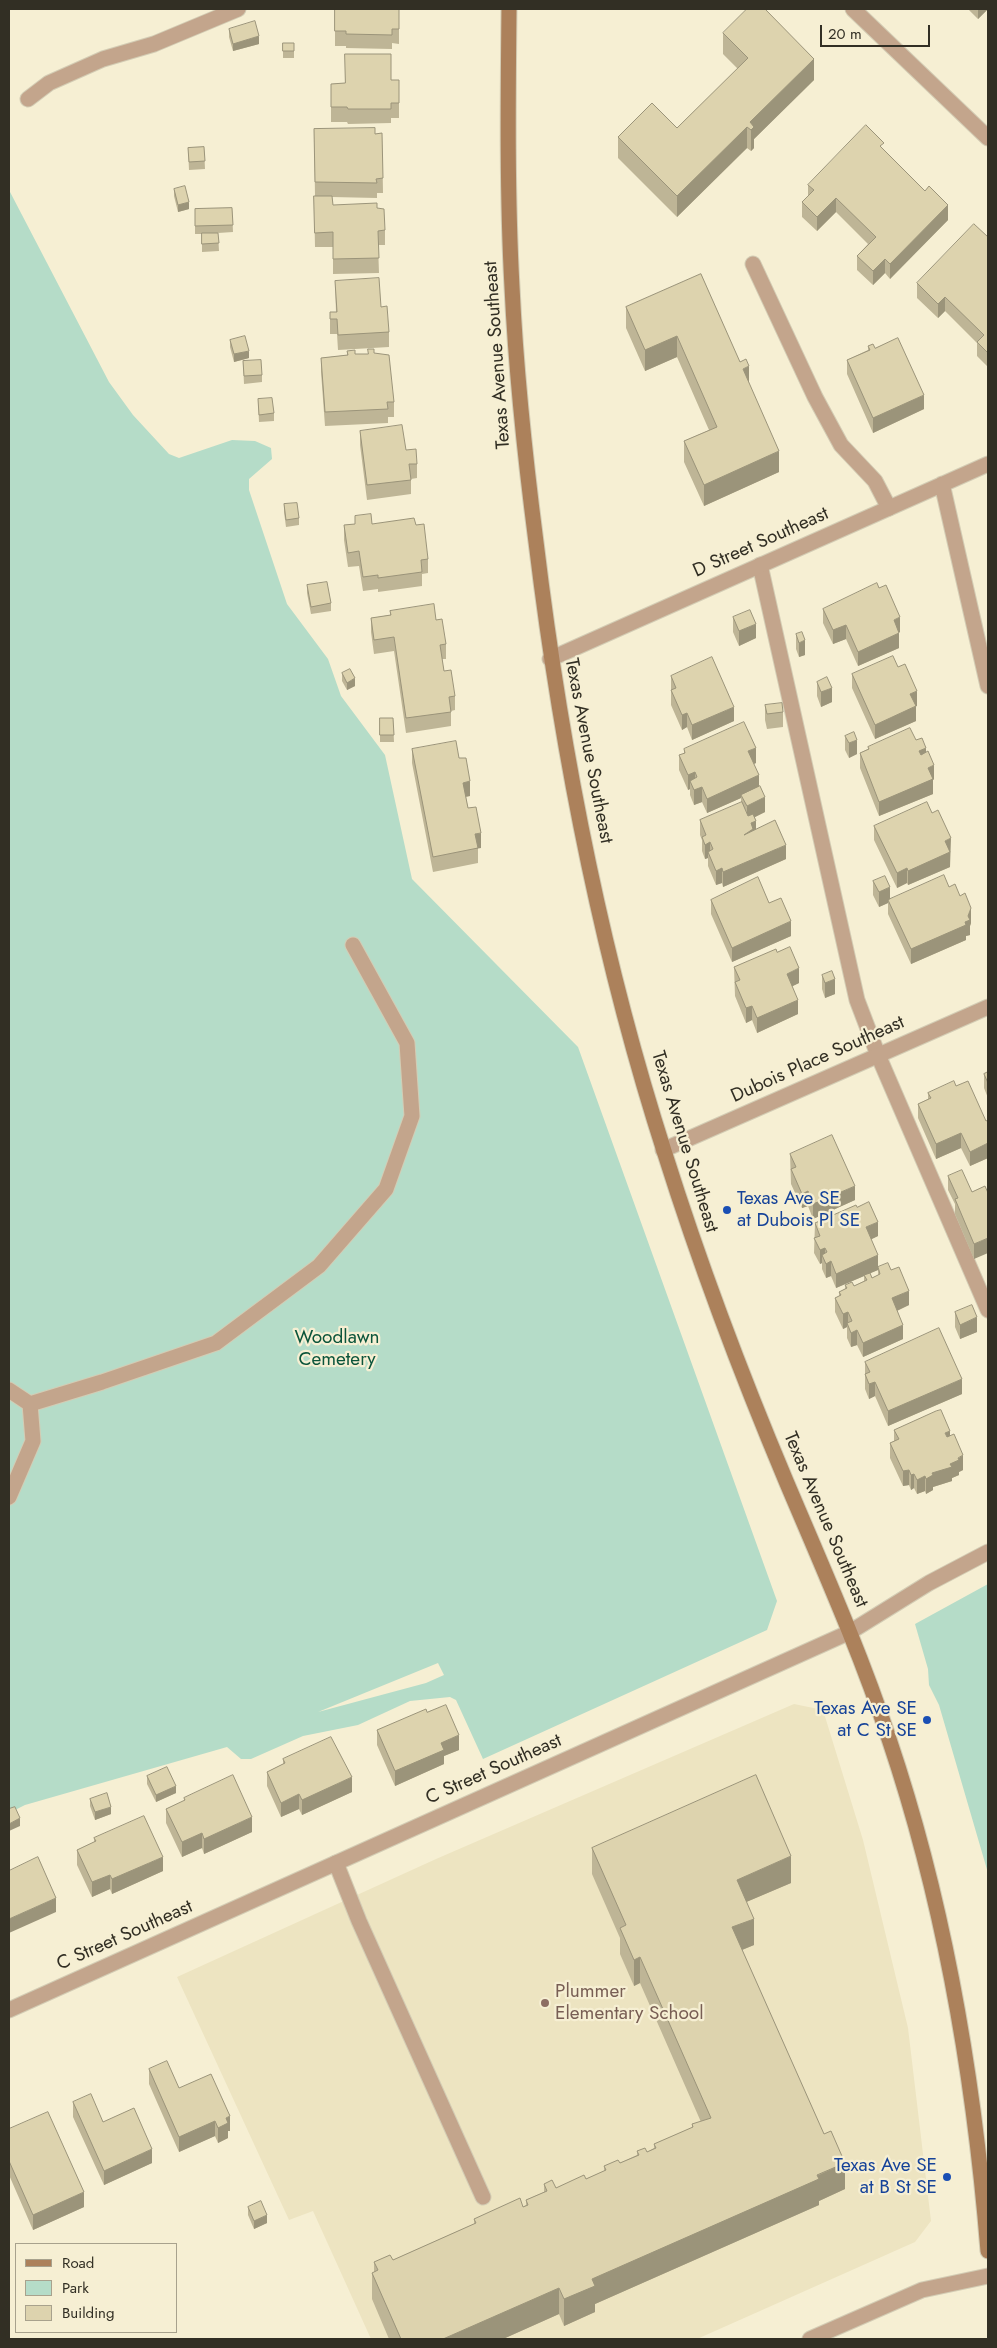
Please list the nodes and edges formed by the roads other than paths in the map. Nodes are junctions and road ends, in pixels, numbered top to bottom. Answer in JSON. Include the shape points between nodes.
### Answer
{"nodes":[{"id":1,"x":238,"y":9,"type":"edge"},
{"id":2,"x":509,"y":9,"type":"edge"},
{"id":3,"x":853,"y":9,"type":"edge"},
{"id":4,"x":28,"y":99,"type":"dead end"},
{"id":5,"x":988,"y":138,"type":"edge"},
{"id":6,"x":753,"y":264,"type":"dead end"},
{"id":7,"x":988,"y":464,"type":"edge"},
{"id":8,"x":942,"y":484,"type":"junction"},
{"id":9,"x":889,"y":508,"type":"junction"},
{"id":10,"x":760,"y":565,"type":"junction"},
{"id":11,"x":550,"y":659,"type":"junction"},
{"id":12,"x":988,"y":686,"type":"edge"},
{"id":13,"x":353,"y":945,"type":"dead end"},
{"id":14,"x":988,"y":1007,"type":"edge"},
{"id":15,"x":878,"y":1055,"type":"junction"},
{"id":16,"x":663,"y":1150,"type":"junction"},
{"id":17,"x":983,"y":1282,"type":"edge"},
{"id":18,"x":988,"y":1310,"type":"edge"},
{"id":19,"x":9,"y":1390,"type":"edge"},
{"id":20,"x":30,"y":1404,"type":"junction"},
{"id":21,"x":9,"y":1497,"type":"edge"},
{"id":22,"x":988,"y":1552,"type":"edge"},
{"id":23,"x":850,"y":1632,"type":"junction"},
{"id":24,"x":336,"y":1863,"type":"junction"},
{"id":25,"x":9,"y":2010,"type":"edge"},
{"id":26,"x":484,"y":2197,"type":"dead end"},
{"id":27,"x":988,"y":2251,"type":"edge"},
{"id":28,"x":988,"y":2276,"type":"edge"},
{"id":29,"x":810,"y":2339,"type":"edge"}],
"edges":[{"from":1,"to":4,"type":"street","via":[[154,44],[103,58],[49,83]]},
{"from":2,"to":11,"type":"main road","name":"Texas Avenue Southeast","via":[[508,152],[512,287],[518,376]]},
{"from":3,"to":5,"type":"street"},
{"from":6,"to":9,"type":"street","via":[[841,445],[875,481]]},
{"from":7,"to":8,"type":"street","name":"D Street Southeast"},
{"from":8,"to":9,"type":"street","name":"D Street Southeast"},
{"from":8,"to":12,"type":"street"},
{"from":9,"to":10,"type":"street","name":"D Street Southeast"},
{"from":10,"to":11,"type":"street","name":"D Street Southeast"},
{"from":10,"to":15,"type":"street","via":[[857,1000]]},
{"from":11,"to":16,"type":"main road","name":"Texas Avenue Southeast","via":[[576,805],[602,921],[632,1044]]},
{"from":13,"to":20,"type":"street","via":[[407,1043],[412,1116],[386,1189],[319,1266],[216,1343]]},
{"from":14,"to":15,"type":"street","name":"Dubois Place Southeast"},
{"from":15,"to":16,"type":"street","name":"Dubois Place Southeast"},
{"from":15,"to":17,"type":"street"},
{"from":16,"to":23,"type":"main road","name":"Texas Avenue Southeast","via":[[715,1301]]},
{"from":17,"to":18,"type":"street"},
{"from":19,"to":20,"type":"street"},
{"from":20,"to":21,"type":"street","via":[[33,1441]]},
{"from":22,"to":23,"type":"street","name":"C Street Southeast","via":[[929,1583]]},
{"from":23,"to":24,"type":"street","name":"C Street Southeast"},
{"from":23,"to":27,"type":"main road","name":"Texas Avenue Southeast","via":[[908,1797],[941,1926],[964,2038],[977,2126]]},
{"from":24,"to":25,"type":"street","name":"C Street Southeast"},
{"from":24,"to":26,"type":"street"},
{"from":28,"to":29,"type":"street","via":[[922,2290]]}]}
